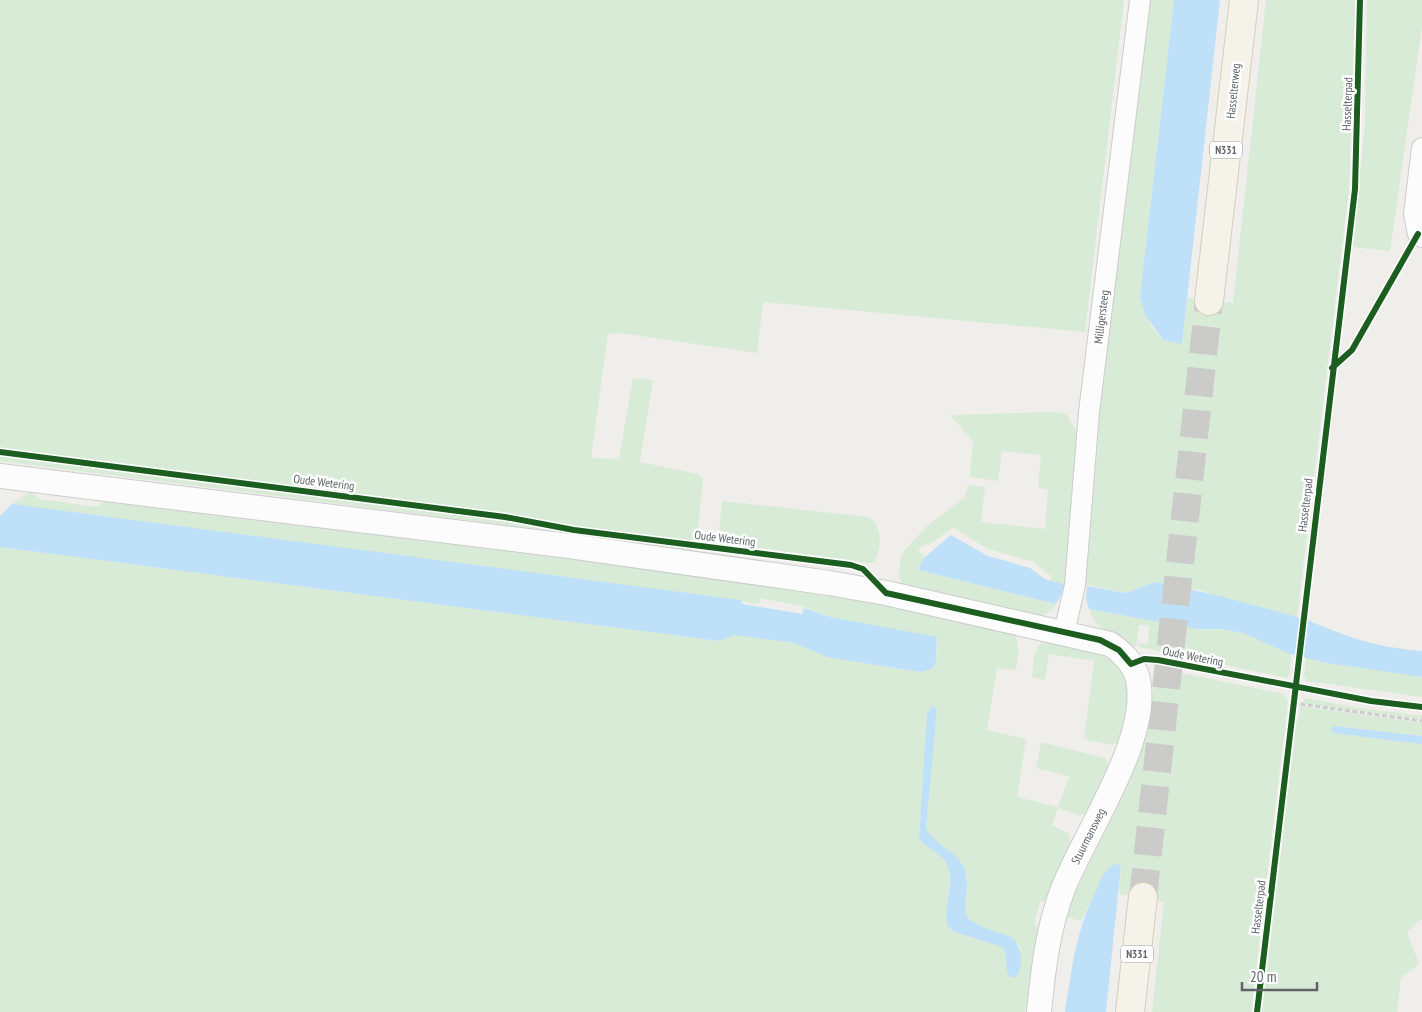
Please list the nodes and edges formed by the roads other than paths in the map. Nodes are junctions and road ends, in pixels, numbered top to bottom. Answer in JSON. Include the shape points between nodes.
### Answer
{"nodes":[{"id":1,"x":1140,"y":0,"type":"edge"},
{"id":2,"x":1244,"y":0,"type":"edge"},
{"id":3,"x":1422,"y":148,"type":"edge"},
{"id":4,"x":1422,"y":237,"type":"edge"},
{"id":5,"x":1209,"y":301,"type":"tunnel mouth"},
{"id":6,"x":0,"y":476,"type":"edge"},
{"id":7,"x":1064,"y":633,"type":"junction"},
{"id":8,"x":1143,"y":897,"type":"tunnel mouth"},
{"id":9,"x":1039,"y":1012,"type":"edge"},
{"id":10,"x":1130,"y":1012,"type":"edge"}],
"edges":[{"from":1,"to":7,"type":"street","name":"Milligersteeg","via":[[1088,412],[1075,585]]},
{"from":2,"to":5,"type":"main road","name":"Hasselterweg","number":"N331"},
{"from":3,"to":4,"type":"street","via":[[1414,214],[1418,234]]},
{"from":6,"to":7,"type":"street","via":[[570,546],[829,583]]},
{"from":7,"to":9,"type":"street","name":"Stuurmansweg","via":[[1110,644],[1119,650],[1137,674],[1138,706],[1126,754],[1062,890],[1048,948]]},
{"from":8,"to":10,"type":"main road","number":"N331"}]}
